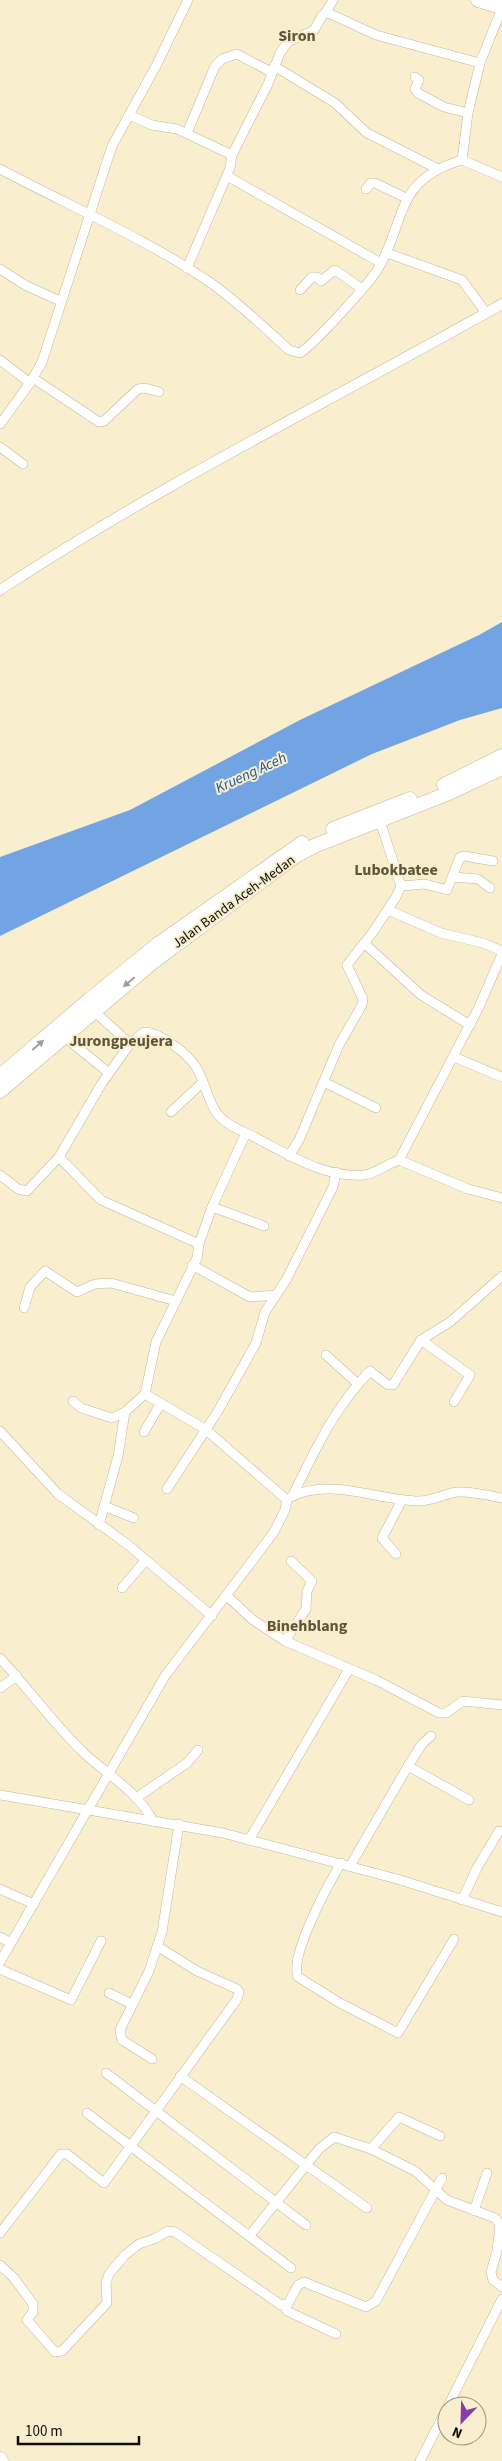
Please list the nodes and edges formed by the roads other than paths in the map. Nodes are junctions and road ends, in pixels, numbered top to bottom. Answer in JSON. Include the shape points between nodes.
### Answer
{"nodes":[{"id":1,"x":188,"y":0,"type":"edge"},
{"id":2,"x":333,"y":0,"type":"edge"},
{"id":3,"x":478,"y":0,"type":"edge"},
{"id":4,"x":501,"y":10,"type":"edge"},
{"id":5,"x":326,"y":12,"type":"junction"},
{"id":6,"x":480,"y":63,"type":"junction"},
{"id":7,"x":273,"y":69,"type":"junction"},
{"id":8,"x":415,"y":76,"type":"dead end"},
{"id":9,"x":468,"y":113,"type":"junction"},
{"id":10,"x":129,"y":115,"type":"junction"},
{"id":11,"x":187,"y":133,"type":"junction"},
{"id":12,"x":232,"y":155,"type":"junction"},
{"id":13,"x":462,"y":160,"type":"junction"},
{"id":14,"x":0,"y":169,"type":"edge"},
{"id":15,"x":438,"y":169,"type":"junction"},
{"id":16,"x":227,"y":176,"type":"junction"},
{"id":17,"x":502,"y":177,"type":"edge"},
{"id":18,"x":366,"y":189,"type":"dead end"},
{"id":19,"x":406,"y":198,"type":"junction"},
{"id":20,"x":90,"y":214,"type":"junction"},
{"id":21,"x":387,"y":253,"type":"junction"},
{"id":22,"x":381,"y":263,"type":"junction"},
{"id":23,"x":187,"y":268,"type":"junction"},
{"id":24,"x":0,"y":270,"type":"edge"},
{"id":25,"x":362,"y":289,"type":"junction"},
{"id":26,"x":300,"y":290,"type":"dead end"},
{"id":27,"x":60,"y":301,"type":"junction"},
{"id":28,"x":502,"y":304,"type":"edge"},
{"id":29,"x":486,"y":313,"type":"junction"},
{"id":30,"x":0,"y":360,"type":"edge"},
{"id":31,"x":32,"y":380,"type":"junction"},
{"id":32,"x":159,"y":392,"type":"dead end"},
{"id":33,"x":0,"y":424,"type":"edge"},
{"id":34,"x":0,"y":447,"type":"edge"},
{"id":35,"x":23,"y":464,"type":"dead end"},
{"id":36,"x":0,"y":590,"type":"edge"},
{"id":37,"x":502,"y":756,"type":"edge"},
{"id":38,"x":502,"y":768,"type":"edge"},
{"id":39,"x":380,"y":821,"type":"junction"},
{"id":40,"x":494,"y":861,"type":"dead end"},
{"id":41,"x":453,"y":877,"type":"junction"},
{"id":42,"x":401,"y":886,"type":"junction"},
{"id":43,"x":490,"y":888,"type":"dead end"},
{"id":44,"x":388,"y":910,"type":"junction"},
{"id":45,"x":194,"y":925,"type":"junction"},
{"id":46,"x":364,"y":943,"type":"junction"},
{"id":47,"x":502,"y":953,"type":"edge"},
{"id":48,"x":94,"y":1011,"type":"junction"},
{"id":49,"x":470,"y":1026,"type":"junction"},
{"id":50,"x":66,"y":1038,"type":"junction"},
{"id":51,"x":130,"y":1044,"type":"junction"},
{"id":52,"x":454,"y":1057,"type":"junction"},
{"id":53,"x":109,"y":1073,"type":"junction"},
{"id":54,"x":0,"y":1076,"type":"edge"},
{"id":55,"x":502,"y":1077,"type":"edge"},
{"id":56,"x":203,"y":1082,"type":"junction"},
{"id":57,"x":324,"y":1082,"type":"junction"},
{"id":58,"x":0,"y":1091,"type":"edge"},
{"id":59,"x":376,"y":1108,"type":"dead end"},
{"id":60,"x":171,"y":1112,"type":"dead end"},
{"id":61,"x":246,"y":1133,"type":"junction"},
{"id":62,"x":289,"y":1156,"type":"junction"},
{"id":63,"x":59,"y":1157,"type":"junction"},
{"id":64,"x":399,"y":1160,"type":"junction"},
{"id":65,"x":336,"y":1172,"type":"junction"},
{"id":66,"x":0,"y":1176,"type":"edge"},
{"id":67,"x":502,"y":1198,"type":"edge"},
{"id":68,"x":212,"y":1207,"type":"junction"},
{"id":69,"x":264,"y":1226,"type":"dead end"},
{"id":70,"x":199,"y":1244,"type":"junction"},
{"id":71,"x":192,"y":1265,"type":"junction"},
{"id":72,"x":502,"y":1276,"type":"edge"},
{"id":73,"x":275,"y":1295,"type":"junction"},
{"id":74,"x":176,"y":1301,"type":"junction"},
{"id":75,"x":24,"y":1308,"type":"dead end"},
{"id":76,"x":421,"y":1340,"type":"junction"},
{"id":77,"x":326,"y":1355,"type":"dead end"},
{"id":78,"x":358,"y":1384,"type":"junction"},
{"id":79,"x":145,"y":1394,"type":"junction"},
{"id":80,"x":73,"y":1402,"type":"dead end"},
{"id":81,"x":454,"y":1402,"type":"dead end"},
{"id":82,"x":161,"y":1403,"type":"junction"},
{"id":83,"x":125,"y":1412,"type":"junction"},
{"id":84,"x":205,"y":1429,"type":"junction"},
{"id":85,"x":0,"y":1431,"type":"edge"},
{"id":86,"x":144,"y":1432,"type":"dead end"},
{"id":87,"x":167,"y":1489,"type":"dead end"},
{"id":88,"x":290,"y":1498,"type":"junction"},
{"id":89,"x":502,"y":1498,"type":"edge"},
{"id":90,"x":402,"y":1500,"type":"junction"},
{"id":91,"x":104,"y":1506,"type":"junction"},
{"id":92,"x":134,"y":1518,"type":"dead end"},
{"id":93,"x":99,"y":1525,"type":"junction"},
{"id":94,"x":396,"y":1554,"type":"dead end"},
{"id":95,"x":146,"y":1561,"type":"junction"},
{"id":96,"x":291,"y":1561,"type":"dead end"},
{"id":97,"x":122,"y":1588,"type":"dead end"},
{"id":98,"x":226,"y":1595,"type":"junction"},
{"id":99,"x":212,"y":1616,"type":"junction"},
{"id":100,"x":285,"y":1641,"type":"junction"},
{"id":101,"x":0,"y":1658,"type":"edge"},
{"id":102,"x":349,"y":1669,"type":"junction"},
{"id":103,"x":17,"y":1676,"type":"junction"},
{"id":104,"x":0,"y":1688,"type":"edge"},
{"id":105,"x":502,"y":1705,"type":"edge"},
{"id":106,"x":430,"y":1736,"type":"dead end"},
{"id":107,"x":198,"y":1750,"type":"dead end"},
{"id":108,"x":408,"y":1766,"type":"junction"},
{"id":109,"x":110,"y":1774,"type":"junction"},
{"id":110,"x":0,"y":1795,"type":"edge"},
{"id":111,"x":136,"y":1798,"type":"junction"},
{"id":112,"x":469,"y":1800,"type":"dead end"},
{"id":113,"x":90,"y":1810,"type":"junction"},
{"id":114,"x":153,"y":1821,"type":"junction"},
{"id":115,"x":179,"y":1824,"type":"junction"},
{"id":116,"x":499,"y":1831,"type":"dead end"},
{"id":117,"x":249,"y":1840,"type":"junction"},
{"id":118,"x":345,"y":1864,"type":"junction"},
{"id":119,"x":0,"y":1889,"type":"edge"},
{"id":120,"x":462,"y":1900,"type":"junction"},
{"id":121,"x":34,"y":1904,"type":"junction"},
{"id":122,"x":502,"y":1912,"type":"edge"},
{"id":123,"x":0,"y":1937,"type":"edge"},
{"id":124,"x":454,"y":1939,"type":"dead end"},
{"id":125,"x":101,"y":1941,"type":"dead end"},
{"id":126,"x":11,"y":1942,"type":"junction"},
{"id":127,"x":157,"y":1946,"type":"junction"},
{"id":128,"x":0,"y":1962,"type":"edge"},
{"id":129,"x":0,"y":1969,"type":"edge"},
{"id":130,"x":109,"y":1993,"type":"dead end"},
{"id":131,"x":132,"y":2004,"type":"junction"},
{"id":132,"x":152,"y":2058,"type":"dead end"},
{"id":133,"x":106,"y":2073,"type":"dead end"},
{"id":134,"x":180,"y":2076,"type":"junction"},
{"id":135,"x":157,"y":2110,"type":"junction"},
{"id":136,"x":87,"y":2113,"type":"dead end"},
{"id":137,"x":440,"y":2136,"type":"dead end"},
{"id":138,"x":130,"y":2146,"type":"junction"},
{"id":139,"x":371,"y":2149,"type":"junction"},
{"id":140,"x":306,"y":2168,"type":"junction"},
{"id":141,"x":487,"y":2173,"type":"dead end"},
{"id":142,"x":442,"y":2178,"type":"dead end"},
{"id":143,"x":435,"y":2188,"type":"junction"},
{"id":144,"x":277,"y":2203,"type":"junction"},
{"id":145,"x":367,"y":2208,"type":"dead end"},
{"id":146,"x":474,"y":2211,"type":"junction"},
{"id":147,"x":306,"y":2225,"type":"dead end"},
{"id":148,"x":0,"y":2233,"type":"edge"},
{"id":149,"x":250,"y":2235,"type":"junction"},
{"id":150,"x":0,"y":2265,"type":"edge"},
{"id":151,"x":291,"y":2268,"type":"dead end"},
{"id":152,"x":502,"y":2287,"type":"edge"},
{"id":153,"x":502,"y":2299,"type":"edge"},
{"id":154,"x":284,"y":2306,"type":"junction"},
{"id":155,"x":336,"y":2334,"type":"dead end"},
{"id":156,"x":454,"y":2396,"type":"edge"},
{"id":157,"x":437,"y":2428,"type":"edge"},
{"id":158,"x":420,"y":2461,"type":"edge"}],
"edges":[{"from":1,"to":10,"type":"street"},
{"from":2,"to":5,"type":"street"},
{"from":3,"to":4,"type":"highway"},
{"from":4,"to":6,"type":"street"},
{"from":5,"to":6,"type":"street","via":[[376,35]]},
{"from":5,"to":7,"type":"street","via":[[314,30],[286,44]]},
{"from":6,"to":9,"type":"street"},
{"from":7,"to":11,"type":"street","via":[[237,54],[220,60]]},
{"from":7,"to":12,"type":"street"},
{"from":7,"to":15,"type":"street","via":[[335,103],[367,133]]},
{"from":8,"to":9,"type":"street","via":[[419,80],[415,89],[418,93],[444,107]]},
{"from":9,"to":13,"type":"street"},
{"from":10,"to":11,"type":"street","via":[[152,125],[169,126]]},
{"from":10,"to":20,"type":"street","via":[[112,146]]},
{"from":11,"to":12,"type":"street"},
{"from":12,"to":16,"type":"street"},
{"from":13,"to":15,"type":"street"},
{"from":13,"to":17,"type":"street"},
{"from":14,"to":20,"type":"street"},
{"from":15,"to":19,"type":"street","via":[[416,185]]},
{"from":16,"to":22,"type":"street"},
{"from":16,"to":23,"type":"street"},
{"from":18,"to":19,"type":"street","via":[[375,183]]},
{"from":19,"to":21,"type":"street"},
{"from":20,"to":23,"type":"street"},
{"from":20,"to":27,"type":"street"},
{"from":21,"to":22,"type":"street"},
{"from":21,"to":29,"type":"street","via":[[462,280]]},
{"from":22,"to":25,"type":"street"},
{"from":23,"to":25,"type":"street","via":[[233,299],[289,350],[298,354]]},
{"from":24,"to":27,"type":"street"},
{"from":25,"to":26,"type":"street","via":[[335,270],[321,281],[312,277]]},
{"from":27,"to":31,"type":"street","via":[[42,362]]},
{"from":28,"to":29,"type":"street"},
{"from":29,"to":36,"type":"street","via":[[179,482]]},
{"from":30,"to":31,"type":"street"},
{"from":31,"to":32,"type":"street","via":[[99,422],[138,389]]},
{"from":31,"to":33,"type":"street"},
{"from":34,"to":35,"type":"street"},
{"from":37,"to":45,"type":"highway","name":"Jalan Banda Aceh-Medan","via":[[446,784],[305,841],[282,855]]},
{"from":38,"to":39,"type":"highway","name":"Jalan Banda Aceh-Medan"},
{"from":39,"to":42,"type":"street"},
{"from":39,"to":45,"type":"highway","name":"Jalan Banda Aceh-Medan","via":[[306,850]]},
{"from":40,"to":41,"type":"street","via":[[464,856],[457,860]]},
{"from":41,"to":42,"type":"street","via":[[447,890],[425,884]]},
{"from":41,"to":43,"type":"street","via":[[478,879]]},
{"from":42,"to":44,"type":"street"},
{"from":44,"to":46,"type":"street"},
{"from":44,"to":47,"type":"street","via":[[441,933],[483,943]]},
{"from":45,"to":48,"type":"highway","name":"Jalan Banda Aceh-Medan","one_way":true},
{"from":54,"to":45,"type":"highway","name":"Jalan Banda Aceh-Medan","one_way":true,"via":[[89,1000]]},
{"from":46,"to":49,"type":"street","via":[[421,995]]},
{"from":46,"to":57,"type":"street","via":[[347,965],[363,998],[362,1005],[339,1045]]},
{"from":47,"to":49,"type":"street"},
{"from":48,"to":50,"type":"highway","name":"Jalan Banda Aceh-Medan"},
{"from":48,"to":51,"type":"street"},
{"from":49,"to":52,"type":"street"},
{"from":50,"to":53,"type":"street"},
{"from":50,"to":58,"type":"highway","name":"Jalan Banda Aceh-Medan"},
{"from":51,"to":53,"type":"street"},
{"from":51,"to":56,"type":"street","via":[[144,1032],[159,1035],[191,1061]]},
{"from":52,"to":55,"type":"street"},
{"from":52,"to":64,"type":"street"},
{"from":53,"to":63,"type":"street"},
{"from":56,"to":60,"type":"street"},
{"from":56,"to":61,"type":"street","via":[[220,1116]]},
{"from":57,"to":59,"type":"street"},
{"from":57,"to":62,"type":"street"},
{"from":61,"to":62,"type":"street"},
{"from":61,"to":68,"type":"street"},
{"from":62,"to":65,"type":"street"},
{"from":63,"to":66,"type":"street","via":[[26,1191]]},
{"from":63,"to":70,"type":"street","via":[[101,1200]]},
{"from":64,"to":65,"type":"street","via":[[366,1174]]},
{"from":64,"to":67,"type":"street","via":[[468,1189]]},
{"from":65,"to":73,"type":"street","via":[[333,1187],[286,1280]]},
{"from":68,"to":69,"type":"street"},
{"from":68,"to":70,"type":"street"},
{"from":70,"to":71,"type":"street","via":[[197,1258]]},
{"from":71,"to":73,"type":"street","via":[[250,1297]]},
{"from":71,"to":74,"type":"street"},
{"from":72,"to":76,"type":"street","via":[[450,1322]]},
{"from":73,"to":84,"type":"street","via":[[261,1321],[256,1343]]},
{"from":74,"to":75,"type":"street","via":[[111,1283],[95,1284],[77,1292],[45,1271],[30,1287]]},
{"from":74,"to":79,"type":"street","via":[[156,1342]]},
{"from":76,"to":78,"type":"street","via":[[393,1385],[388,1385],[370,1371]]},
{"from":76,"to":81,"type":"street","via":[[470,1375]]},
{"from":77,"to":78,"type":"street"},
{"from":78,"to":88,"type":"street","via":[[328,1423]]},
{"from":79,"to":82,"type":"street"},
{"from":79,"to":83,"type":"street"},
{"from":80,"to":83,"type":"street","via":[[108,1418]]},
{"from":82,"to":84,"type":"street"},
{"from":82,"to":86,"type":"street"},
{"from":83,"to":91,"type":"street"},
{"from":84,"to":87,"type":"street"},
{"from":84,"to":88,"type":"street"},
{"from":85,"to":93,"type":"street","via":[[58,1494]]},
{"from":88,"to":90,"type":"street","via":[[330,1489]]},
{"from":88,"to":98,"type":"street","via":[[274,1532]]},
{"from":89,"to":90,"type":"street","via":[[458,1492],[421,1501]]},
{"from":90,"to":94,"type":"street","via":[[382,1538]]},
{"from":91,"to":92,"type":"street"},
{"from":91,"to":93,"type":"street"},
{"from":93,"to":95,"type":"street"},
{"from":95,"to":97,"type":"street"},
{"from":95,"to":99,"type":"street"},
{"from":96,"to":100,"type":"street","via":[[312,1580],[307,1591],[306,1609]]},
{"from":98,"to":99,"type":"street"},
{"from":98,"to":100,"type":"street"},
{"from":99,"to":109,"type":"street","via":[[165,1676]]},
{"from":100,"to":102,"type":"street"},
{"from":101,"to":103,"type":"street"},
{"from":102,"to":105,"type":"street","via":[[439,1713],[446,1713],[463,1702]]},
{"from":102,"to":117,"type":"street"},
{"from":103,"to":104,"type":"street"},
{"from":103,"to":109,"type":"street","via":[[85,1754]]},
{"from":106,"to":108,"type":"street"},
{"from":107,"to":111,"type":"street","via":[[187,1763]]},
{"from":108,"to":112,"type":"street"},
{"from":108,"to":118,"type":"street"},
{"from":109,"to":111,"type":"street"},
{"from":109,"to":113,"type":"street"},
{"from":110,"to":113,"type":"street"},
{"from":111,"to":114,"type":"street"},
{"from":113,"to":114,"type":"street"},
{"from":113,"to":121,"type":"street"},
{"from":114,"to":115,"type":"street"},
{"from":115,"to":117,"type":"street"},
{"from":115,"to":127,"type":"street"},
{"from":116,"to":120,"type":"street"},
{"from":117,"to":118,"type":"street"},
{"from":118,"to":120,"type":"street"},
{"from":118,"to":124,"type":"street","via":[[326,1889],[307,1932],[296,1968],[298,1977],[398,2033]]},
{"from":119,"to":121,"type":"street"},
{"from":120,"to":122,"type":"street"},
{"from":121,"to":126,"type":"street"},
{"from":123,"to":126,"type":"street"},
{"from":125,"to":129,"type":"street","via":[[71,2000]]},
{"from":126,"to":128,"type":"street"},
{"from":127,"to":131,"type":"street","via":[[149,1971]]},
{"from":127,"to":134,"type":"street","via":[[239,1992],[218,2028]]},
{"from":130,"to":131,"type":"street"},
{"from":131,"to":132,"type":"street","via":[[120,2030],[120,2038]]},
{"from":133,"to":135,"type":"street"},
{"from":134,"to":135,"type":"street"},
{"from":134,"to":140,"type":"street"},
{"from":135,"to":138,"type":"street"},
{"from":135,"to":144,"type":"street"},
{"from":136,"to":138,"type":"street"},
{"from":137,"to":139,"type":"street","via":[[399,2117]]},
{"from":138,"to":148,"type":"street","via":[[104,2183],[67,2154],[59,2156]]},
{"from":138,"to":149,"type":"street"},
{"from":139,"to":140,"type":"street","via":[[331,2138]]},
{"from":139,"to":143,"type":"street","via":[[415,2172]]},
{"from":140,"to":144,"type":"street"},
{"from":140,"to":145,"type":"street"},
{"from":141,"to":146,"type":"street"},
{"from":142,"to":143,"type":"street"},
{"from":143,"to":146,"type":"street","via":[[447,2200]]},
{"from":143,"to":154,"type":"street","via":[[384,2287],[371,2305],[361,2307],[324,2288],[304,2282],[298,2284]]},
{"from":144,"to":147,"type":"street"},
{"from":144,"to":149,"type":"street"},
{"from":146,"to":152,"type":"street","via":[[495,2218],[500,2224],[491,2272],[493,2280]]},
{"from":149,"to":151,"type":"street"},
{"from":150,"to":154,"type":"street","via":[[34,2304],[27,2320],[55,2352],[62,2351],[107,2303],[106,2283],[120,2260],[139,2244],[168,2231],[175,2232]]},
{"from":153,"to":156,"type":"street"},
{"from":154,"to":155,"type":"street","via":[[287,2311]]},
{"from":157,"to":158,"type":"street"}]}
